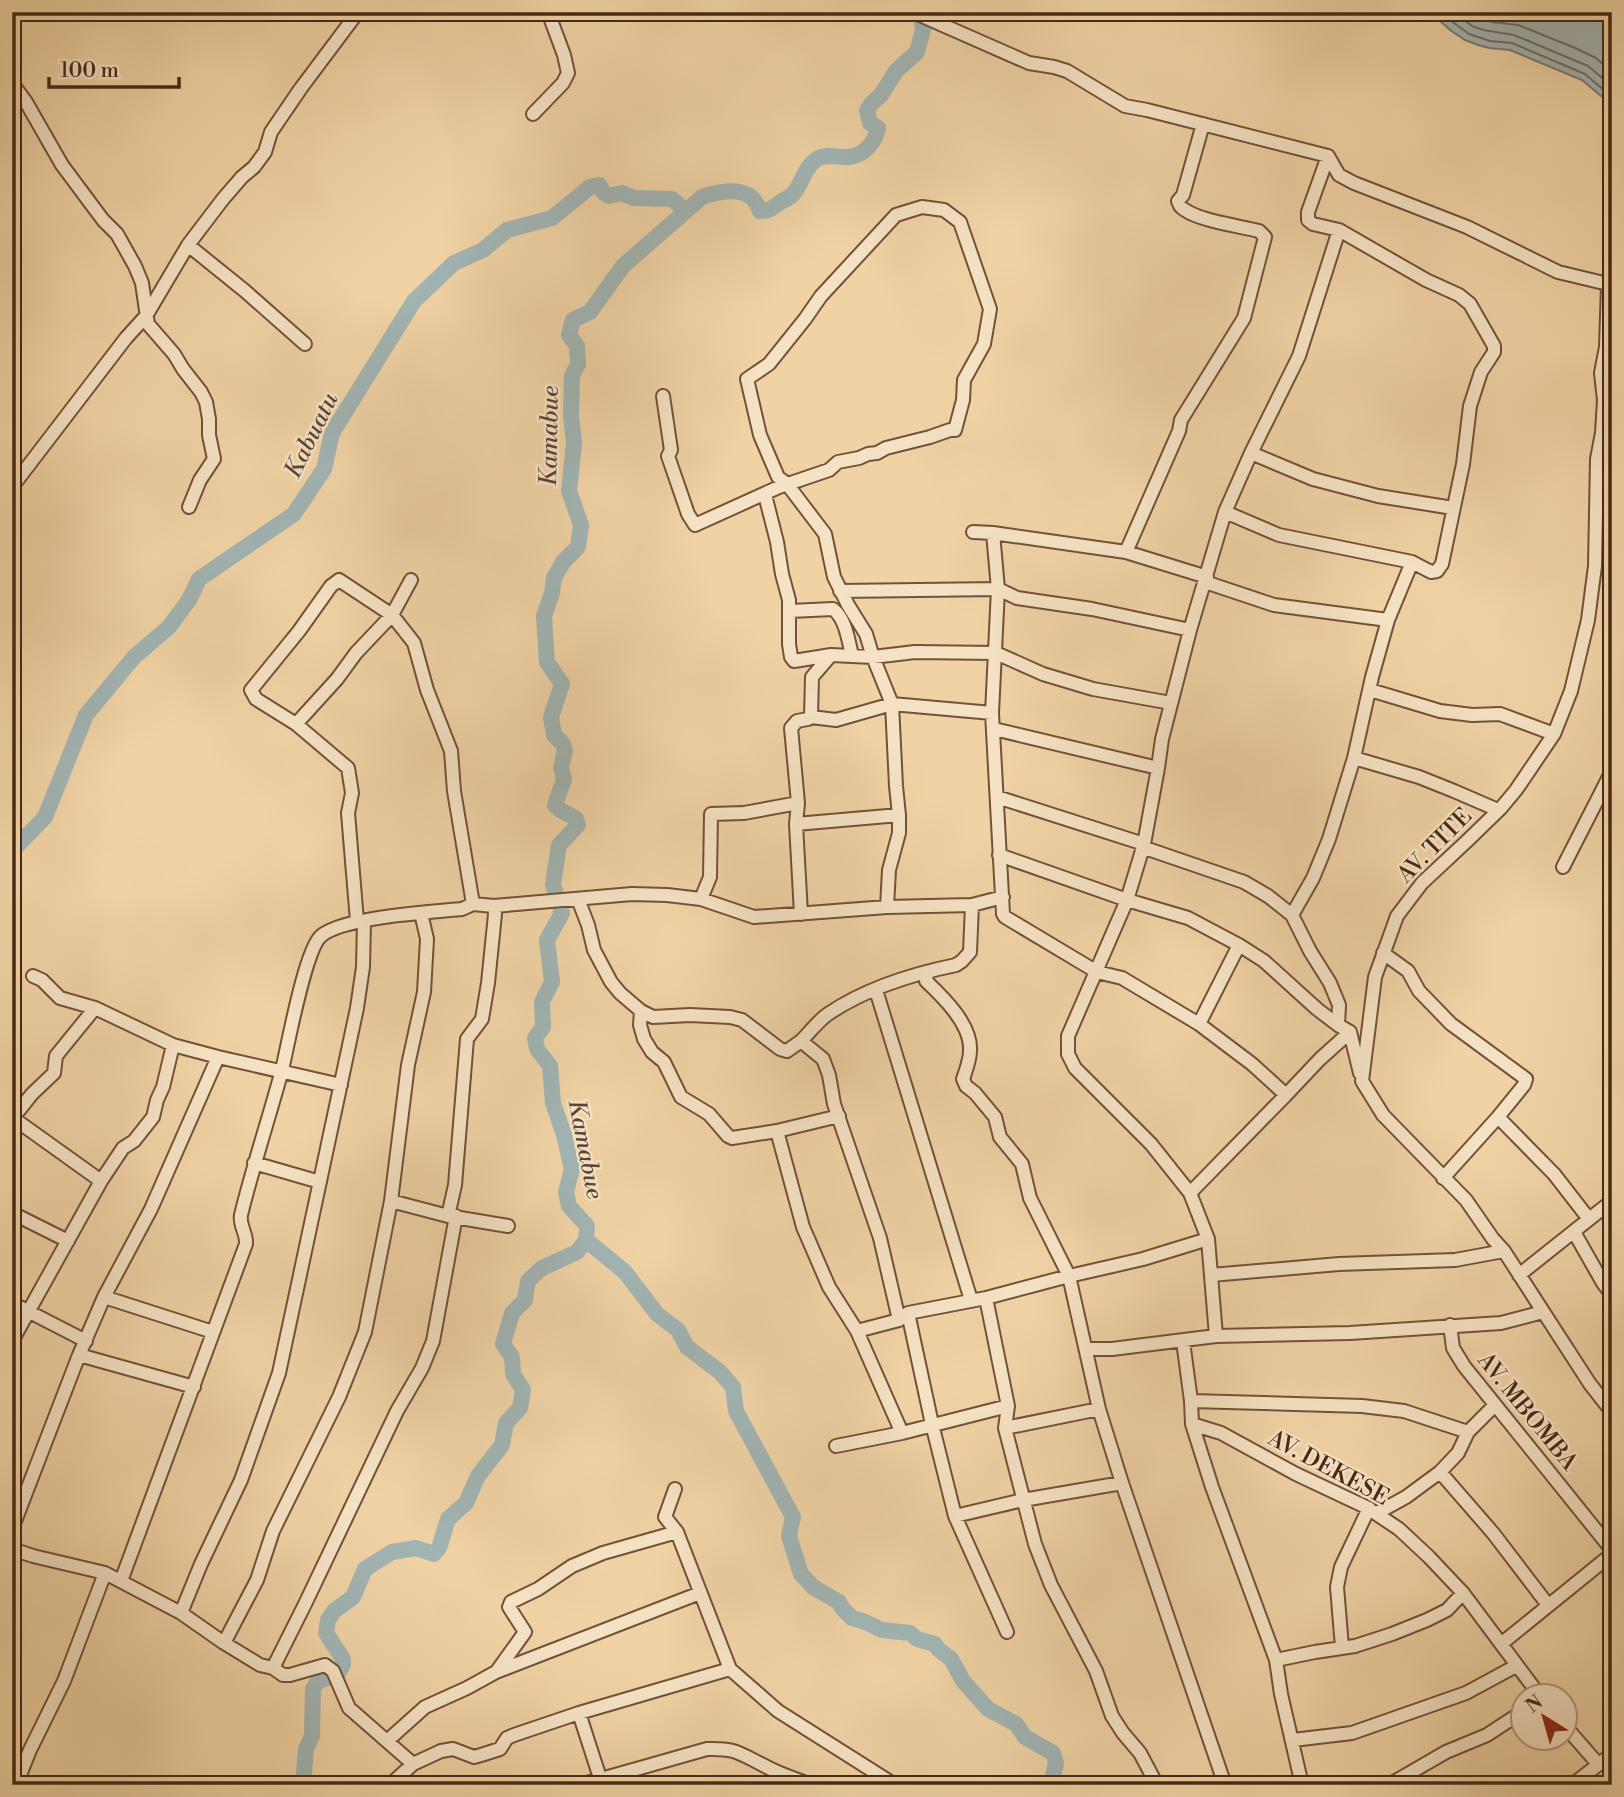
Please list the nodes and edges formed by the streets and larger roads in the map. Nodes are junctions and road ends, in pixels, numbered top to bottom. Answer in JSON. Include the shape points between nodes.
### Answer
{"nodes":[{"id":1,"x":358,"y":12,"type":"edge"},
{"id":2,"x":548,"y":12,"type":"edge"},
{"id":3,"x":918,"y":15,"type":"edge"},
{"id":4,"x":12,"y":83,"type":"edge"},
{"id":5,"x":533,"y":114,"type":"dead end"},
{"id":6,"x":1203,"y":124,"type":"junction"},
{"id":7,"x":1328,"y":156,"type":"junction"},
{"id":8,"x":1339,"y":230,"type":"junction"},
{"id":9,"x":188,"y":245,"type":"junction"},
{"id":10,"x":1610,"y":283,"type":"edge"},
{"id":11,"x":146,"y":316,"type":"junction"},
{"id":12,"x":305,"y":344,"type":"dead end"},
{"id":13,"x":663,"y":396,"type":"dead end"},
{"id":14,"x":1251,"y":453,"type":"junction"},
{"id":15,"x":787,"y":484,"type":"junction"},
{"id":16,"x":12,"y":487,"type":"edge"},
{"id":17,"x":765,"y":495,"type":"junction"},
{"id":18,"x":189,"y":507,"type":"dead end"},
{"id":19,"x":1453,"y":508,"type":"junction"},
{"id":20,"x":1225,"y":512,"type":"junction"},
{"id":21,"x":973,"y":532,"type":"dead end"},
{"id":22,"x":993,"y":533,"type":"junction"},
{"id":23,"x":1126,"y":552,"type":"junction"},
{"id":24,"x":1412,"y":562,"type":"junction"},
{"id":25,"x":411,"y":580,"type":"dead end"},
{"id":26,"x":1206,"y":580,"type":"junction"},
{"id":27,"x":998,"y":589,"type":"junction"},
{"id":28,"x":840,"y":591,"type":"junction"},
{"id":29,"x":790,"y":611,"type":"junction"},
{"id":30,"x":392,"y":615,"type":"junction"},
{"id":31,"x":1388,"y":620,"type":"junction"},
{"id":32,"x":1190,"y":630,"type":"junction"},
{"id":33,"x":996,"y":653,"type":"junction"},
{"id":34,"x":852,"y":655,"type":"junction"},
{"id":35,"x":831,"y":656,"type":"junction"},
{"id":36,"x":873,"y":657,"type":"junction"},
{"id":37,"x":1370,"y":690,"type":"junction"},
{"id":38,"x":1171,"y":703,"type":"junction"},
{"id":39,"x":892,"y":704,"type":"junction"},
{"id":40,"x":992,"y":713,"type":"junction"},
{"id":41,"x":811,"y":717,"type":"junction"},
{"id":42,"x":296,"y":724,"type":"junction"},
{"id":43,"x":994,"y":729,"type":"junction"},
{"id":44,"x":1554,"y":734,"type":"junction"},
{"id":45,"x":1354,"y":758,"type":"junction"},
{"id":46,"x":1158,"y":768,"type":"junction"},
{"id":47,"x":1612,"y":771,"type":"edge"},
{"id":48,"x":997,"y":797,"type":"junction"},
{"id":49,"x":797,"y":803,"type":"junction"},
{"id":50,"x":1498,"y":810,"type":"junction"},
{"id":51,"x":900,"y":815,"type":"junction"},
{"id":52,"x":796,"y":824,"type":"junction"},
{"id":53,"x":1143,"y":846,"type":"junction"},
{"id":54,"x":999,"y":855,"type":"junction"},
{"id":55,"x":1563,"y":867,"type":"dead end"},
{"id":56,"x":1003,"y":897,"type":"junction"},
{"id":57,"x":578,"y":899,"type":"junction"},
{"id":58,"x":701,"y":899,"type":"junction"},
{"id":59,"x":1127,"y":900,"type":"junction"},
{"id":60,"x":473,"y":904,"type":"junction"},
{"id":61,"x":494,"y":905,"type":"junction"},
{"id":62,"x":972,"y":905,"type":"junction"},
{"id":63,"x":887,"y":906,"type":"junction"},
{"id":64,"x":421,"y":913,"type":"junction"},
{"id":65,"x":801,"y":914,"type":"junction"},
{"id":66,"x":1292,"y":915,"type":"junction"},
{"id":67,"x":360,"y":921,"type":"junction"},
{"id":68,"x":1239,"y":945,"type":"junction"},
{"id":69,"x":1384,"y":953,"type":"junction"},
{"id":70,"x":926,"y":972,"type":"junction"},
{"id":71,"x":1097,"y":972,"type":"junction"},
{"id":72,"x":33,"y":976,"type":"dead end"},
{"id":73,"x":876,"y":990,"type":"junction"},
{"id":74,"x":96,"y":1008,"type":"junction"},
{"id":75,"x":641,"y":1011,"type":"junction"},
{"id":76,"x":1199,"y":1024,"type":"junction"},
{"id":77,"x":1338,"y":1025,"type":"junction"},
{"id":78,"x":1350,"y":1032,"type":"junction"},
{"id":79,"x":801,"y":1041,"type":"junction"},
{"id":80,"x":173,"y":1045,"type":"junction"},
{"id":81,"x":218,"y":1057,"type":"junction"},
{"id":82,"x":281,"y":1072,"type":"junction"},
{"id":83,"x":1362,"y":1081,"type":"junction"},
{"id":84,"x":341,"y":1085,"type":"junction"},
{"id":85,"x":1286,"y":1095,"type":"junction"},
{"id":86,"x":839,"y":1116,"type":"junction"},
{"id":87,"x":1498,"y":1117,"type":"junction"},
{"id":88,"x":13,"y":1118,"type":"edge"},
{"id":89,"x":777,"y":1131,"type":"junction"},
{"id":90,"x":254,"y":1163,"type":"junction"},
{"id":91,"x":1443,"y":1178,"type":"junction"},
{"id":92,"x":101,"y":1181,"type":"junction"},
{"id":93,"x":320,"y":1182,"type":"junction"},
{"id":94,"x":1190,"y":1193,"type":"junction"},
{"id":95,"x":1612,"y":1200,"type":"edge"},
{"id":96,"x":391,"y":1201,"type":"junction"},
{"id":97,"x":12,"y":1213,"type":"edge"},
{"id":98,"x":452,"y":1216,"type":"junction"},
{"id":99,"x":1589,"y":1219,"type":"junction"},
{"id":100,"x":508,"y":1226,"type":"dead end"},
{"id":101,"x":1574,"y":1232,"type":"junction"},
{"id":102,"x":1208,"y":1239,"type":"junction"},
{"id":103,"x":68,"y":1241,"type":"junction"},
{"id":104,"x":1504,"y":1251,"type":"junction"},
{"id":105,"x":1211,"y":1275,"type":"junction"},
{"id":106,"x":1519,"y":1275,"type":"junction"},
{"id":107,"x":1069,"y":1276,"type":"junction"},
{"id":108,"x":1612,"y":1295,"type":"edge"},
{"id":109,"x":104,"y":1297,"type":"junction"},
{"id":110,"x":986,"y":1298,"type":"junction"},
{"id":111,"x":971,"y":1300,"type":"junction"},
{"id":112,"x":12,"y":1303,"type":"edge"},
{"id":113,"x":29,"y":1310,"type":"junction"},
{"id":114,"x":1543,"y":1312,"type":"junction"},
{"id":115,"x":903,"y":1317,"type":"junction"},
{"id":116,"x":1450,"y":1325,"type":"junction"},
{"id":117,"x":857,"y":1331,"type":"junction"},
{"id":118,"x":214,"y":1332,"type":"junction"},
{"id":119,"x":1216,"y":1336,"type":"junction"},
{"id":120,"x":12,"y":1340,"type":"edge"},
{"id":121,"x":86,"y":1340,"type":"junction"},
{"id":122,"x":1183,"y":1341,"type":"junction"},
{"id":123,"x":1086,"y":1349,"type":"junction"},
{"id":124,"x":79,"y":1355,"type":"junction"},
{"id":125,"x":194,"y":1387,"type":"junction"},
{"id":126,"x":1191,"y":1401,"type":"junction"},
{"id":127,"x":1495,"y":1405,"type":"junction"},
{"id":128,"x":1008,"y":1406,"type":"junction"},
{"id":129,"x":1099,"y":1409,"type":"junction"},
{"id":130,"x":1612,"y":1412,"type":"edge"},
{"id":131,"x":932,"y":1424,"type":"junction"},
{"id":132,"x":1192,"y":1424,"type":"junction"},
{"id":133,"x":1005,"y":1428,"type":"junction"},
{"id":134,"x":1468,"y":1432,"type":"junction"},
{"id":135,"x":902,"y":1433,"type":"junction"},
{"id":136,"x":836,"y":1447,"type":"dead end"},
{"id":137,"x":1440,"y":1472,"type":"junction"},
{"id":138,"x":1122,"y":1483,"type":"junction"},
{"id":139,"x":675,"y":1489,"type":"dead end"},
{"id":140,"x":1023,"y":1500,"type":"junction"},
{"id":141,"x":1373,"y":1511,"type":"junction"},
{"id":142,"x":955,"y":1516,"type":"junction"},
{"id":143,"x":12,"y":1529,"type":"edge"},
{"id":144,"x":677,"y":1532,"type":"junction"},
{"id":145,"x":12,"y":1549,"type":"edge"},
{"id":146,"x":1612,"y":1552,"type":"edge"},
{"id":147,"x":105,"y":1573,"type":"junction"},
{"id":148,"x":121,"y":1581,"type":"junction"},
{"id":149,"x":700,"y":1593,"type":"junction"},
{"id":150,"x":1463,"y":1593,"type":"junction"},
{"id":151,"x":1548,"y":1605,"type":"junction"},
{"id":152,"x":181,"y":1613,"type":"junction"},
{"id":153,"x":1007,"y":1632,"type":"dead end"},
{"id":154,"x":223,"y":1643,"type":"junction"},
{"id":155,"x":1501,"y":1644,"type":"junction"},
{"id":156,"x":1342,"y":1647,"type":"junction"},
{"id":157,"x":1276,"y":1660,"type":"junction"},
{"id":158,"x":1516,"y":1666,"type":"junction"},
{"id":159,"x":272,"y":1668,"type":"junction"},
{"id":160,"x":730,"y":1669,"type":"junction"},
{"id":161,"x":496,"y":1672,"type":"junction"},
{"id":162,"x":1529,"y":1682,"type":"edge"},
{"id":163,"x":579,"y":1713,"type":"junction"},
{"id":164,"x":1508,"y":1721,"type":"edge"},
{"id":165,"x":1293,"y":1740,"type":"junction"},
{"id":166,"x":387,"y":1741,"type":"junction"},
{"id":167,"x":1578,"y":1741,"type":"edge"},
{"id":168,"x":1612,"y":1754,"type":"edge"},
{"id":169,"x":413,"y":1764,"type":"junction"},
{"id":170,"x":1598,"y":1764,"type":"junction"},
{"id":171,"x":600,"y":1778,"type":"junction"},
{"id":172,"x":16,"y":1785,"type":"edge"},
{"id":173,"x":390,"y":1785,"type":"edge"},
{"id":174,"x":580,"y":1785,"type":"edge"},
{"id":175,"x":811,"y":1785,"type":"edge"},
{"id":176,"x":895,"y":1785,"type":"edge"},
{"id":177,"x":1157,"y":1785,"type":"edge"},
{"id":178,"x":1225,"y":1785,"type":"edge"},
{"id":179,"x":1302,"y":1785,"type":"edge"},
{"id":180,"x":1389,"y":1785,"type":"edge"},
{"id":181,"x":1572,"y":1785,"type":"edge"}],
"edges":[{"from":1,"to":9,"type":"street","via":[[271,132],[265,152]]},
{"from":2,"to":5,"type":"street","via":[[568,73]]},
{"from":3,"to":6,"type":"street","via":[[1030,63],[1067,71],[1125,106]]},
{"from":4,"to":11,"type":"street","via":[[62,165],[117,234],[142,283]]},
{"from":6,"to":7,"type":"street"},
{"from":6,"to":23,"type":"street","via":[[1180,205],[1200,217],[1259,231],[1265,237],[1244,318],[1181,420]]},
{"from":7,"to":8,"type":"street","via":[[1308,220]]},
{"from":7,"to":10,"type":"street","via":[[1339,175],[1354,183],[1467,227],[1558,272]]},
{"from":8,"to":14,"type":"street","via":[[1299,356]]},
{"from":8,"to":19,"type":"street","via":[[1458,295],[1470,304],[1494,346],[1470,406]]},
{"from":9,"to":11,"type":"street"},
{"from":9,"to":12,"type":"street"},
{"from":10,"to":44,"type":"street","name":"AV. TITE","via":[[1601,373],[1604,400],[1597,459],[1595,566],[1571,691]]},
{"from":11,"to":16,"type":"street"},
{"from":11,"to":18,"type":"street","via":[[206,402],[215,460]]},
{"from":13,"to":17,"type":"street","via":[[668,456],[695,525]]},
{"from":14,"to":19,"type":"street","via":[[1312,479]]},
{"from":14,"to":20,"type":"street"},
{"from":15,"to":15,"type":"street","via":[[829,470],[838,462],[957,428],[964,380],[984,344],[990,309],[960,222],[944,210],[922,207],[896,215],[821,296],[769,364],[747,379],[760,435],[778,477]]},
{"from":15,"to":17,"type":"street"},
{"from":15,"to":28,"type":"street","via":[[825,534]]},
{"from":17,"to":29,"type":"street"},
{"from":19,"to":24,"type":"street","via":[[1441,567],[1431,572]]},
{"from":20,"to":24,"type":"street","via":[[1279,535]]},
{"from":20,"to":26,"type":"street"},
{"from":21,"to":22,"type":"street"},
{"from":22,"to":23,"type":"street"},
{"from":22,"to":27,"type":"street"},
{"from":23,"to":26,"type":"street"},
{"from":24,"to":31,"type":"street"},
{"from":25,"to":30,"type":"street"},
{"from":26,"to":31,"type":"street","via":[[1274,605]]},
{"from":26,"to":32,"type":"street"},
{"from":27,"to":28,"type":"street"},
{"from":27,"to":32,"type":"street","via":[[1017,598]]},
{"from":27,"to":33,"type":"street"},
{"from":28,"to":36,"type":"street","via":[[866,634]]},
{"from":29,"to":34,"type":"street","via":[[838,613]]},
{"from":29,"to":35,"type":"street","via":[[792,659]]},
{"from":30,"to":42,"type":"street"},
{"from":30,"to":42,"type":"street","via":[[342,581],[335,582],[251,690],[256,699]]},
{"from":30,"to":60,"type":"street","via":[[414,643],[451,751]]},
{"from":31,"to":37,"type":"street"},
{"from":32,"to":38,"type":"street"},
{"from":33,"to":36,"type":"street","via":[[915,652]]},
{"from":33,"to":38,"type":"street","via":[[1093,689]]},
{"from":33,"to":40,"type":"street"},
{"from":34,"to":35,"type":"street"},
{"from":34,"to":36,"type":"street"},
{"from":35,"to":41,"type":"street","via":[[812,677]]},
{"from":36,"to":39,"type":"street"},
{"from":37,"to":44,"type":"street","via":[[1440,710],[1500,714]]},
{"from":37,"to":45,"type":"street"},
{"from":38,"to":46,"type":"street"},
{"from":39,"to":40,"type":"street"},
{"from":39,"to":41,"type":"street","via":[[836,720]]},
{"from":39,"to":51,"type":"street"},
{"from":40,"to":43,"type":"street"},
{"from":41,"to":49,"type":"street","via":[[791,728]]},
{"from":42,"to":67,"type":"street","via":[[348,768],[352,793],[348,813]]},
{"from":43,"to":46,"type":"street"},
{"from":43,"to":48,"type":"street"},
{"from":44,"to":50,"type":"street","name":"AV. TITE"},
{"from":45,"to":50,"type":"street","via":[[1419,777]]},
{"from":45,"to":66,"type":"street","via":[[1329,839]]},
{"from":46,"to":53,"type":"street"},
{"from":47,"to":55,"type":"street"},
{"from":48,"to":53,"type":"street"},
{"from":48,"to":54,"type":"street"},
{"from":49,"to":52,"type":"street"},
{"from":49,"to":58,"type":"street","via":[[711,814],[710,877]]},
{"from":50,"to":69,"type":"street","name":"AV. TITE","via":[[1422,883],[1397,916]]},
{"from":51,"to":52,"type":"street"},
{"from":51,"to":63,"type":"street"},
{"from":52,"to":65,"type":"street"},
{"from":53,"to":59,"type":"street"},
{"from":53,"to":66,"type":"street","via":[[1244,881]]},
{"from":54,"to":56,"type":"street"},
{"from":54,"to":59,"type":"street"},
{"from":56,"to":62,"type":"street"},
{"from":56,"to":71,"type":"street","via":[[1004,917]]},
{"from":57,"to":58,"type":"street","via":[[632,894]]},
{"from":57,"to":61,"type":"street"},
{"from":57,"to":75,"type":"street","via":[[594,950],[611,982]]},
{"from":58,"to":65,"type":"street","via":[[754,917]]},
{"from":59,"to":68,"type":"street","via":[[1188,918]]},
{"from":59,"to":71,"type":"street"},
{"from":60,"to":61,"type":"street"},
{"from":60,"to":64,"type":"street"},
{"from":61,"to":98,"type":"street","via":[[482,1019],[467,1039]]},
{"from":62,"to":63,"type":"street"},
{"from":62,"to":70,"type":"street","via":[[967,957],[956,965]]},
{"from":63,"to":65,"type":"street"},
{"from":64,"to":67,"type":"street"},
{"from":64,"to":96,"type":"street","via":[[427,939],[424,992],[408,1065]]},
{"from":66,"to":77,"type":"street","via":[[1330,983],[1339,1005]]},
{"from":67,"to":82,"type":"street","via":[[318,940]]},
{"from":67,"to":84,"type":"street","via":[[363,967]]},
{"from":68,"to":76,"type":"street"},
{"from":68,"to":77,"type":"street"},
{"from":69,"to":83,"type":"street","name":"AV. TITE","via":[[1375,977]]},
{"from":69,"to":87,"type":"street","via":[[1408,971],[1419,991],[1451,1024],[1526,1079]]},
{"from":70,"to":73,"type":"street"},
{"from":70,"to":107,"type":"street","via":[[926,981],[951,1007],[968,1040],[971,1051],[964,1083],[995,1117],[1000,1137],[1022,1164],[1030,1198]]},
{"from":71,"to":76,"type":"street","via":[[1122,978]]},
{"from":71,"to":94,"type":"street","via":[[1068,1036],[1068,1054],[1075,1068],[1151,1144]]},
{"from":72,"to":74,"type":"street","via":[[60,998]]},
{"from":73,"to":79,"type":"street","via":[[826,1016]]},
{"from":73,"to":111,"type":"street"},
{"from":74,"to":80,"type":"street"},
{"from":74,"to":88,"type":"street","via":[[60,1051],[54,1073]]},
{"from":75,"to":79,"type":"street","via":[[653,1017],[742,1020],[787,1051]]},
{"from":75,"to":89,"type":"street","via":[[644,1039],[664,1062],[681,1097],[709,1114],[732,1138]]},
{"from":76,"to":85,"type":"street"},
{"from":77,"to":78,"type":"street"},
{"from":78,"to":83,"type":"street"},
{"from":78,"to":85,"type":"street"},
{"from":79,"to":86,"type":"street","via":[[823,1059]]},
{"from":80,"to":81,"type":"street"},
{"from":80,"to":92,"type":"street","via":[[153,1117],[123,1148]]},
{"from":81,"to":82,"type":"street"},
{"from":81,"to":109,"type":"street","via":[[151,1209]]},
{"from":82,"to":84,"type":"street"},
{"from":82,"to":90,"type":"street"},
{"from":83,"to":91,"type":"street","via":[[1383,1115]]},
{"from":84,"to":93,"type":"street"},
{"from":85,"to":94,"type":"street"},
{"from":86,"to":89,"type":"street"},
{"from":86,"to":115,"type":"street"},
{"from":87,"to":91,"type":"street"},
{"from":87,"to":99,"type":"street","via":[[1554,1174]]},
{"from":88,"to":92,"type":"street"},
{"from":89,"to":117,"type":"street","via":[[803,1227],[829,1287]]},
{"from":90,"to":93,"type":"street"},
{"from":90,"to":118,"type":"street","via":[[240,1221],[246,1244]]},
{"from":91,"to":104,"type":"street","via":[[1466,1200]]},
{"from":92,"to":103,"type":"street"},
{"from":93,"to":152,"type":"street","via":[[279,1373],[242,1480]]},
{"from":94,"to":102,"type":"street"},
{"from":95,"to":99,"type":"street"},
{"from":96,"to":98,"type":"street"},
{"from":96,"to":154,"type":"street","via":[[365,1332],[273,1531],[257,1580]]},
{"from":97,"to":103,"type":"street"},
{"from":98,"to":100,"type":"street"},
{"from":98,"to":159,"type":"street","via":[[439,1312],[422,1368]]},
{"from":99,"to":101,"type":"street"},
{"from":101,"to":106,"type":"street"},
{"from":101,"to":108,"type":"street"},
{"from":102,"to":105,"type":"street"},
{"from":102,"to":107,"type":"street"},
{"from":103,"to":113,"type":"street"},
{"from":104,"to":105,"type":"street","via":[[1455,1260]]},
{"from":104,"to":106,"type":"street"},
{"from":105,"to":119,"type":"street"},
{"from":106,"to":114,"type":"street"},
{"from":107,"to":110,"type":"street"},
{"from":107,"to":123,"type":"street"},
{"from":109,"to":118,"type":"street"},
{"from":109,"to":121,"type":"street"},
{"from":110,"to":111,"type":"street"},
{"from":110,"to":128,"type":"street"},
{"from":111,"to":115,"type":"street"},
{"from":112,"to":113,"type":"street"},
{"from":113,"to":120,"type":"street"},
{"from":113,"to":121,"type":"street"},
{"from":114,"to":116,"type":"street","via":[[1501,1323]]},
{"from":114,"to":130,"type":"street"},
{"from":115,"to":117,"type":"street"},
{"from":115,"to":131,"type":"street"},
{"from":116,"to":119,"type":"street"},
{"from":116,"to":127,"type":"street","name":"AV. MBOMBA","via":[[1453,1348]]},
{"from":117,"to":135,"type":"street"},
{"from":118,"to":125,"type":"street"},
{"from":119,"to":122,"type":"street"},
{"from":121,"to":124,"type":"street"},
{"from":122,"to":123,"type":"street"},
{"from":122,"to":126,"type":"street"},
{"from":123,"to":129,"type":"street"},
{"from":124,"to":125,"type":"street"},
{"from":124,"to":143,"type":"street"},
{"from":125,"to":148,"type":"street"},
{"from":126,"to":132,"type":"street"},
{"from":126,"to":134,"type":"street","via":[[1362,1406],[1404,1411]]},
{"from":127,"to":134,"type":"street"},
{"from":127,"to":146,"type":"street","name":"AV. MBOMBA"},
{"from":128,"to":131,"type":"street"},
{"from":128,"to":133,"type":"street"},
{"from":129,"to":133,"type":"street"},
{"from":129,"to":138,"type":"street"},
{"from":131,"to":135,"type":"street"},
{"from":131,"to":142,"type":"street"},
{"from":132,"to":141,"type":"street","name":"AV. DEKESE","via":[[1221,1433]]},
{"from":132,"to":157,"type":"street"},
{"from":133,"to":140,"type":"street"},
{"from":134,"to":137,"type":"street","via":[[1458,1453]]},
{"from":135,"to":136,"type":"street"},
{"from":137,"to":141,"type":"street","via":[[1406,1497]]},
{"from":137,"to":151,"type":"street"},
{"from":138,"to":140,"type":"street"},
{"from":138,"to":178,"type":"street"},
{"from":139,"to":144,"type":"street","via":[[665,1517]]},
{"from":140,"to":142,"type":"street"},
{"from":140,"to":177,"type":"street","via":[[1051,1585],[1096,1671],[1112,1716]]},
{"from":141,"to":150,"type":"street","name":"AV. DEKESE","via":[[1399,1529]]},
{"from":141,"to":156,"type":"street","via":[[1341,1567],[1337,1587]]},
{"from":142,"to":153,"type":"street"},
{"from":144,"to":149,"type":"street"},
{"from":144,"to":161,"type":"street","via":[[572,1566],[511,1602],[509,1607],[525,1632]]},
{"from":145,"to":147,"type":"street"},
{"from":146,"to":151,"type":"street"},
{"from":147,"to":148,"type":"street"},
{"from":147,"to":172,"type":"street","via":[[64,1681]]},
{"from":148,"to":152,"type":"street"},
{"from":149,"to":160,"type":"street"},
{"from":149,"to":161,"type":"street"},
{"from":150,"to":155,"type":"street","name":"AV. DEKESE"},
{"from":150,"to":156,"type":"street","via":[[1447,1610],[1427,1620]]},
{"from":151,"to":155,"type":"street"},
{"from":152,"to":154,"type":"street"},
{"from":154,"to":159,"type":"street"},
{"from":155,"to":158,"type":"street","name":"AV. DEKESE"},
{"from":156,"to":157,"type":"street"},
{"from":157,"to":165,"type":"street"},
{"from":158,"to":162,"type":"street","name":"AV. DEKESE"},
{"from":158,"to":165,"type":"street","via":[[1466,1693],[1353,1733]]},
{"from":159,"to":166,"type":"street","via":[[290,1675],[325,1665],[333,1671],[349,1708]]},
{"from":160,"to":163,"type":"street"},
{"from":160,"to":176,"type":"street","via":[[778,1711]]},
{"from":161,"to":166,"type":"street","via":[[425,1707]]},
{"from":163,"to":169,"type":"street","via":[[507,1738],[495,1752],[474,1757],[453,1749]]},
{"from":163,"to":171,"type":"street"},
{"from":164,"to":180,"type":"street"},
{"from":165,"to":179,"type":"street"},
{"from":166,"to":169,"type":"street"},
{"from":167,"to":170,"type":"street"},
{"from":168,"to":170,"type":"street"},
{"from":169,"to":173,"type":"street"},
{"from":170,"to":181,"type":"street"},
{"from":171,"to":174,"type":"street"},
{"from":171,"to":175,"type":"street","via":[[724,1748]]}]}
